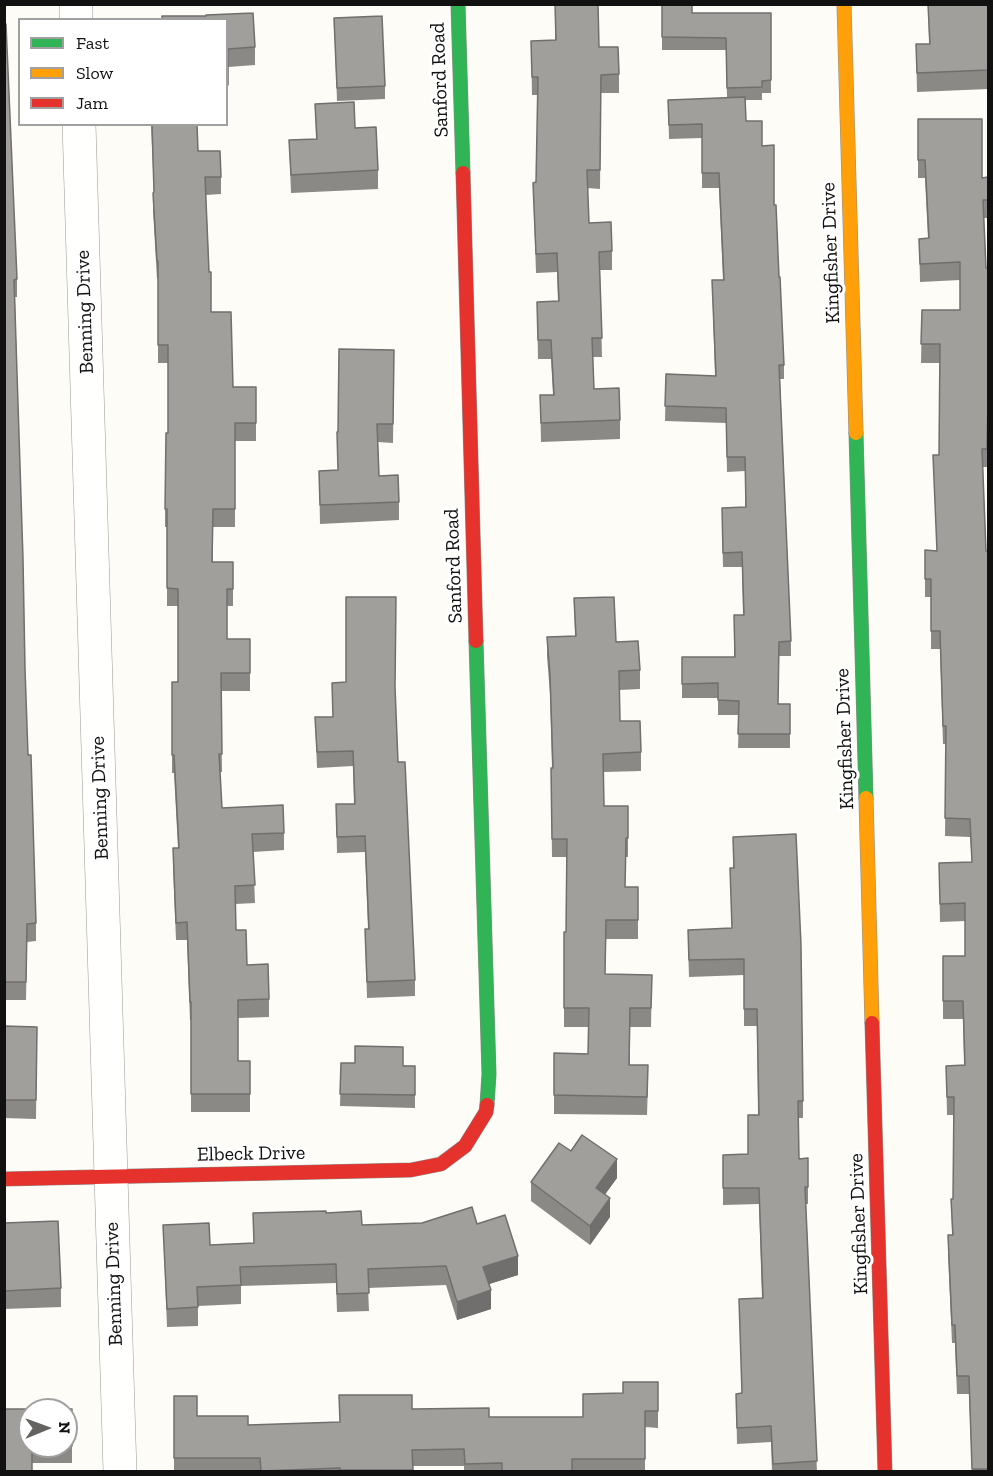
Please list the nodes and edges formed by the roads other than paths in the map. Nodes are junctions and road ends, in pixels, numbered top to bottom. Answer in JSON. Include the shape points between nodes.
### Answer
{"nodes":[{"id":1,"x":458,"y":4,"type":"edge"},
{"id":2,"x":844,"y":4,"type":"edge"},
{"id":3,"x":79,"y":126,"type":"edge"},
{"id":4,"x":479,"y":1124,"type":"joint"},
{"id":5,"x":111,"y":1176,"type":"junction"},
{"id":6,"x":4,"y":1179,"type":"edge"},
{"id":7,"x":120,"y":1472,"type":"edge"},
{"id":8,"x":885,"y":1472,"type":"edge"}],
"edges":[{"from":1,"to":4,"type":"street","name":"Sanford Road","via":[[489,1074],[486,1112]]},
{"from":2,"to":8,"type":"street","name":"Kingfisher Drive"},
{"from":3,"to":5,"type":"street","name":"Benning Drive"},
{"from":4,"to":5,"type":"street","name":"Elbeck Drive","via":[[465,1146],[441,1164],[411,1170]]},
{"from":5,"to":6,"type":"street","name":"Elbeck Drive"},
{"from":5,"to":7,"type":"street","name":"Benning Drive"}]}
